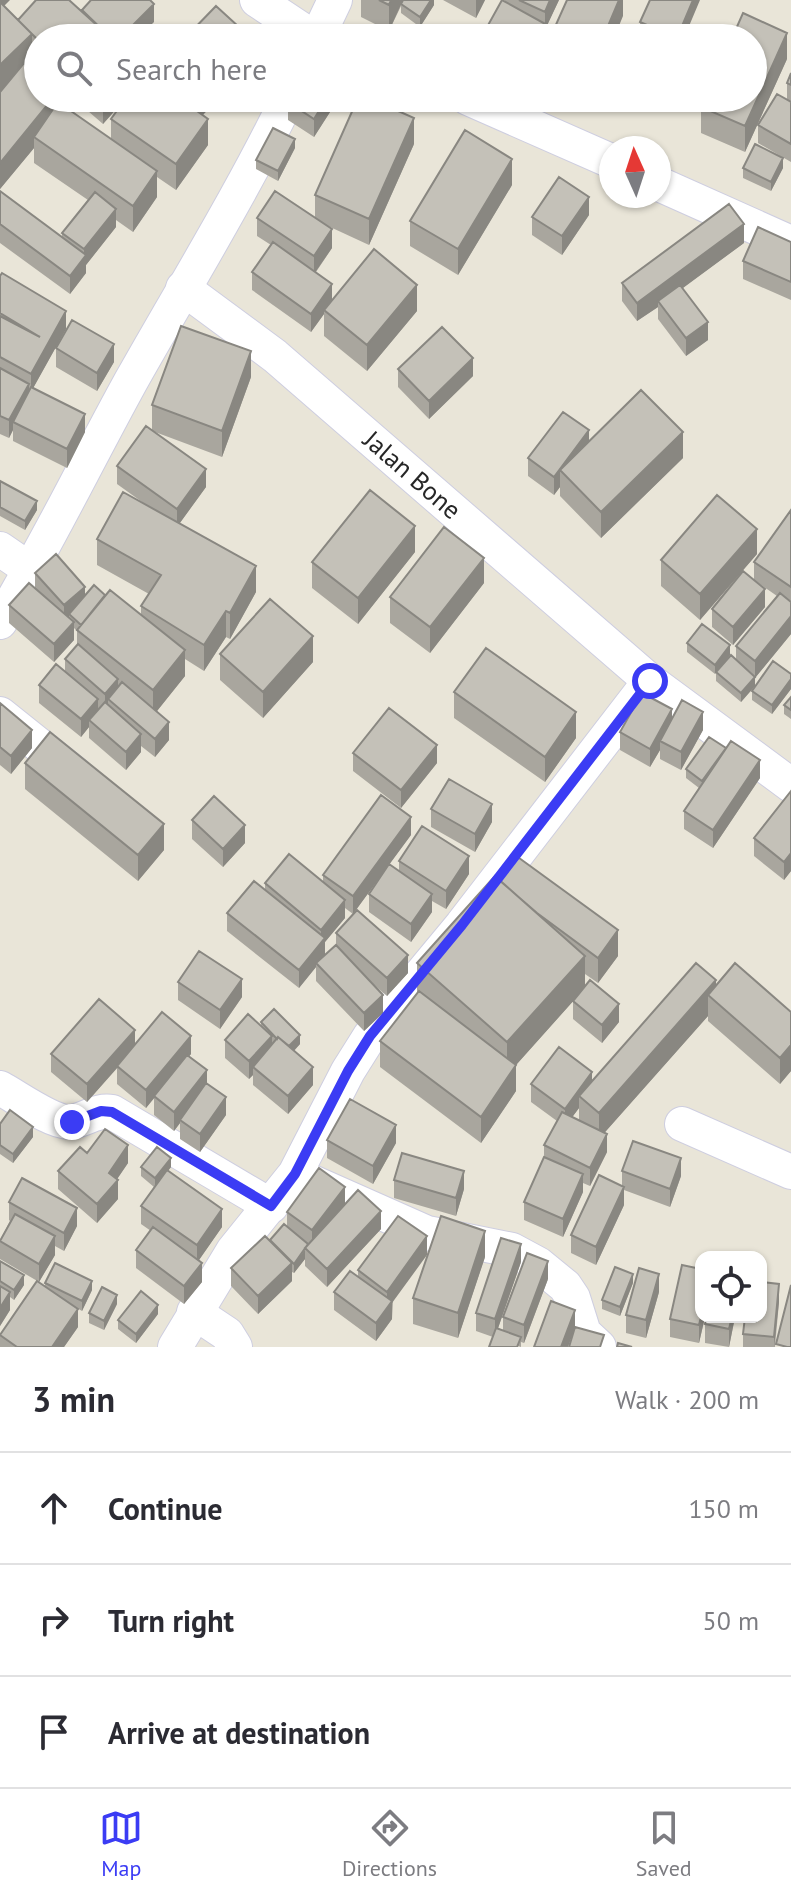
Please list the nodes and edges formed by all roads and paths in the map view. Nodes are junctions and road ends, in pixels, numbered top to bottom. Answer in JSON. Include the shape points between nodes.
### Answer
{"nodes":[{"id":1,"x":257,"y":0,"type":"edge"},
{"id":2,"x":335,"y":0,"type":"edge"},
{"id":3,"x":294,"y":24,"type":"edge"},
{"id":4,"x":322,"y":24,"type":"edge"},
{"id":5,"x":281,"y":112,"type":"edge"},
{"id":6,"x":500,"y":112,"type":"edge"},
{"id":7,"x":599,"y":156,"type":"edge"},
{"id":8,"x":671,"y":189,"type":"edge"},
{"id":9,"x":791,"y":243,"type":"edge"},
{"id":10,"x":183,"y":288,"type":"junction"},
{"id":11,"x":0,"y":549,"type":"edge"},
{"id":12,"x":32,"y":571,"type":"junction"},
{"id":13,"x":0,"y":622,"type":"edge"},
{"id":14,"x":650,"y":681,"type":"junction"},
{"id":15,"x":0,"y":714,"type":"edge"},
{"id":16,"x":791,"y":785,"type":"edge"},
{"id":17,"x":97,"y":791,"type":"edge"},
{"id":18,"x":0,"y":1088,"type":"edge"},
{"id":19,"x":682,"y":1124,"type":"dead end"},
{"id":20,"x":791,"y":1172,"type":"edge"},
{"id":21,"x":295,"y":1174,"type":"junction"},
{"id":22,"x":271,"y":1206,"type":"junction"},
{"id":23,"x":194,"y":1312,"type":"junction"},
{"id":24,"x":175,"y":1347,"type":"edge"},
{"id":25,"x":235,"y":1347,"type":"edge"},
{"id":26,"x":599,"y":1347,"type":"edge"}],
"edges":[{"from":1,"to":3,"type":"street"},
{"from":2,"to":4,"type":"street"},
{"from":5,"to":10,"type":"street"},
{"from":6,"to":7,"type":"street"},
{"from":8,"to":9,"type":"street"},
{"from":10,"to":12,"type":"street"},
{"from":10,"to":14,"type":"street","name":"Jalan Bone","via":[[275,356]]},
{"from":11,"to":12,"type":"street"},
{"from":12,"to":13,"type":"street"},
{"from":14,"to":16,"type":"street","name":"Jalan Bone"},
{"from":14,"to":21,"type":"street","via":[[370,1036]]},
{"from":15,"to":17,"type":"street"},
{"from":18,"to":22,"type":"street","via":[[58,1120],[72,1122],[112,1112]]},
{"from":19,"to":20,"type":"street"},
{"from":21,"to":22,"type":"street"},
{"from":21,"to":26,"type":"street","via":[[427,1233],[512,1250],[538,1264],[565,1286],[584,1333]]},
{"from":22,"to":23,"type":"street","via":[[233,1251]]},
{"from":23,"to":24,"type":"street"},
{"from":23,"to":25,"type":"street","via":[[227,1334]]}]}
